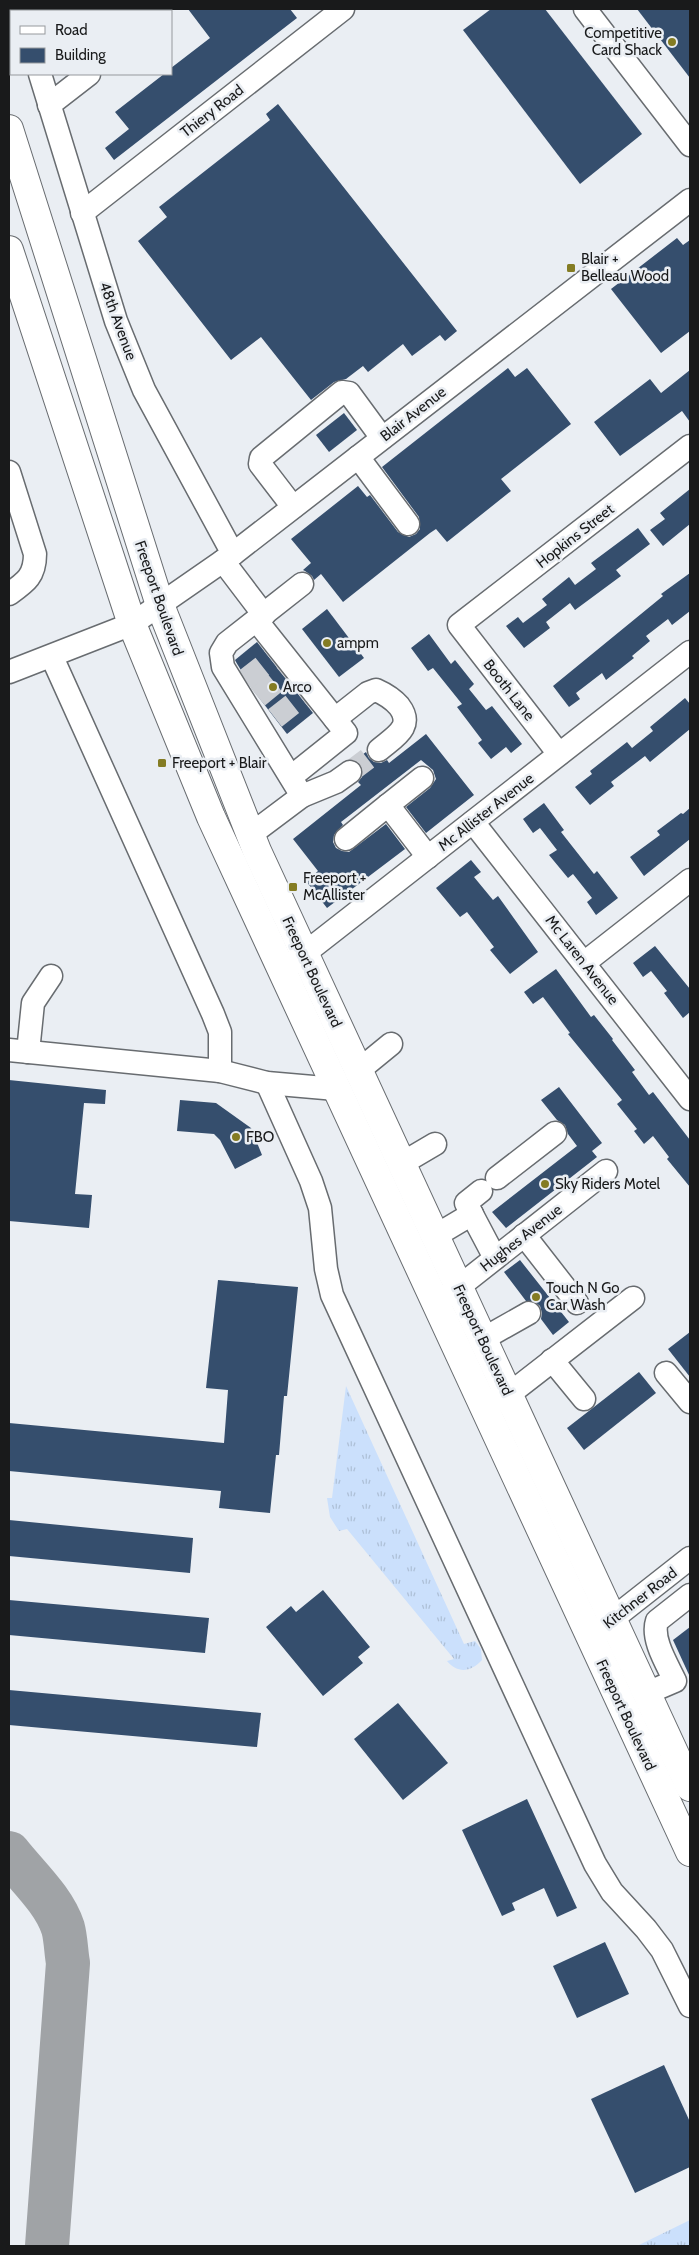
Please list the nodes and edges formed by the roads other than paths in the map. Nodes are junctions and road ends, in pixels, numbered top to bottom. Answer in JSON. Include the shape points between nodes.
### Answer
{"nodes":[{"id":1,"x":343,"y":9,"type":"edge"},
{"id":2,"x":585,"y":9,"type":"edge"},
{"id":3,"x":40,"y":75,"type":"edge"},
{"id":4,"x":88,"y":75,"type":"edge"},
{"id":5,"x":49,"y":105,"type":"junction"},
{"id":6,"x":683,"y":121,"type":"edge"},
{"id":7,"x":9,"y":129,"type":"edge"},
{"id":8,"x":690,"y":145,"type":"edge"},
{"id":9,"x":690,"y":200,"type":"edge"},
{"id":10,"x":82,"y":213,"type":"junction"},
{"id":11,"x":9,"y":250,"type":"edge"},
{"id":12,"x":382,"y":438,"type":"junction"},
{"id":13,"x":690,"y":446,"type":"edge"},
{"id":14,"x":358,"y":457,"type":"junction"},
{"id":15,"x":9,"y":472,"type":"edge"},
{"id":16,"x":293,"y":507,"type":"junction"},
{"id":17,"x":408,"y":524,"type":"dead end"},
{"id":18,"x":228,"y":557,"type":"junction"},
{"id":19,"x":302,"y":584,"type":"dead end"},
{"id":20,"x":9,"y":594,"type":"edge"},
{"id":21,"x":160,"y":605,"type":"junction"},
{"id":22,"x":261,"y":618,"type":"junction"},
{"id":23,"x":132,"y":624,"type":"junction"},
{"id":24,"x":459,"y":625,"type":"joint"},
{"id":25,"x":690,"y":652,"type":"edge"},
{"id":26,"x":52,"y":657,"type":"junction"},
{"id":27,"x":9,"y":672,"type":"edge"},
{"id":28,"x":335,"y":719,"type":"junction"},
{"id":29,"x":379,"y":750,"type":"tunnel mouth"},
{"id":30,"x":559,"y":754,"type":"junction"},
{"id":31,"x":350,"y":772,"type":"tunnel mouth"},
{"id":32,"x":290,"y":777,"type":"junction"},
{"id":33,"x":422,"y":778,"type":"dead end"},
{"id":34,"x":302,"y":796,"type":"junction"},
{"id":35,"x":388,"y":805,"type":"junction"},
{"id":36,"x":473,"y":822,"type":"junction"},
{"id":37,"x":250,"y":835,"type":"junction"},
{"id":38,"x":346,"y":839,"type":"dead end"},
{"id":39,"x":428,"y":857,"type":"junction"},
{"id":40,"x":690,"y":880,"type":"edge"},
{"id":41,"x":303,"y":954,"type":"junction"},
{"id":42,"x":584,"y":963,"type":"junction"},
{"id":43,"x":282,"y":971,"type":"junction"},
{"id":44,"x":51,"y":976,"type":"dead end"},
{"id":45,"x":391,"y":1044,"type":"dead end"},
{"id":46,"x":18,"y":1051,"type":"edge"},
{"id":47,"x":220,"y":1071,"type":"junction"},
{"id":48,"x":358,"y":1071,"type":"junction"},
{"id":49,"x":267,"y":1083,"type":"junction"},
{"id":50,"x":336,"y":1089,"type":"junction"},
{"id":51,"x":690,"y":1098,"type":"edge"},
{"id":52,"x":554,"y":1133,"type":"dead end"},
{"id":53,"x":435,"y":1144,"type":"dead end"},
{"id":54,"x":401,"y":1164,"type":"junction"},
{"id":55,"x":606,"y":1171,"type":"dead end"},
{"id":56,"x":472,"y":1214,"type":"junction"},
{"id":57,"x":524,"y":1235,"type":"junction"},
{"id":58,"x":434,"y":1236,"type":"junction"},
{"id":59,"x":495,"y":1258,"type":"junction"},
{"id":60,"x":458,"y":1288,"type":"junction"},
{"id":61,"x":633,"y":1298,"type":"dead end"},
{"id":62,"x":577,"y":1303,"type":"dead end"},
{"id":63,"x":436,"y":1305,"type":"junction"},
{"id":64,"x":529,"y":1313,"type":"dead end"},
{"id":65,"x":483,"y":1340,"type":"junction"},
{"id":66,"x":552,"y":1360,"type":"junction"},
{"id":67,"x":666,"y":1373,"type":"dead end"},
{"id":68,"x":508,"y":1394,"type":"junction"},
{"id":69,"x":584,"y":1399,"type":"dead end"},
{"id":70,"x":690,"y":1402,"type":"edge"},
{"id":71,"x":483,"y":1406,"type":"junction"},
{"id":72,"x":682,"y":1564,"type":"edge"},
{"id":73,"x":690,"y":1590,"type":"edge"},
{"id":74,"x":690,"y":1595,"type":"edge"},
{"id":75,"x":613,"y":1619,"type":"junction"},
{"id":76,"x":590,"y":1637,"type":"junction"},
{"id":77,"x":647,"y":1694,"type":"junction"},
{"id":78,"x":690,"y":1787,"type":"edge"},
{"id":79,"x":690,"y":1852,"type":"edge"},
{"id":80,"x":690,"y":2006,"type":"edge"}],
"edges":[{"from":1,"to":10,"type":"street","name":"Thiery Road"},
{"from":2,"to":6,"type":"street"},
{"from":3,"to":5,"type":"street","name":"48th Avenue"},
{"from":4,"to":5,"type":"street"},
{"from":5,"to":10,"type":"street","name":"48th Avenue"},
{"from":6,"to":8,"type":"street"},
{"from":7,"to":21,"type":"main road","name":"Freeport Boulevard"},
{"from":9,"to":12,"type":"street","name":"Blair Avenue"},
{"from":10,"to":18,"type":"street","name":"48th Avenue","via":[[116,321],[144,390]]},
{"from":11,"to":23,"type":"main road","name":"Freeport Boulevard"},
{"from":12,"to":14,"type":"street","name":"Blair Avenue"},
{"from":12,"to":16,"type":"street","via":[[349,393],[342,392],[261,458],[260,464]]},
{"from":13,"to":24,"type":"street","name":"Hopkins Street"},
{"from":14,"to":16,"type":"street","name":"Blair Avenue"},
{"from":14,"to":17,"type":"street"},
{"from":15,"to":20,"type":"street","via":[[35,567],[27,581]]},
{"from":16,"to":18,"type":"street","name":"Blair Avenue"},
{"from":18,"to":21,"type":"street","name":"Blair Avenue"},
{"from":18,"to":22,"type":"street","name":"48th Avenue"},
{"from":19,"to":22,"type":"street"},
{"from":21,"to":23,"type":"street","name":"Blair Avenue"},
{"from":21,"to":37,"type":"main road","name":"Freeport Boulevard"},
{"from":22,"to":28,"type":"street","name":"48th Avenue","via":[[284,663],[307,692]]},
{"from":22,"to":32,"type":"street","via":[[227,643],[221,653],[223,667],[268,724]]},
{"from":23,"to":26,"type":"street","name":"Blair Avenue"},
{"from":23,"to":43,"type":"main road","name":"Freeport Boulevard","via":[[211,817]]},
{"from":24,"to":30,"type":"street","name":"Booth Lane"},
{"from":25,"to":30,"type":"street","name":"Mc Allister Avenue"},
{"from":26,"to":27,"type":"street","name":"Blair Avenue"},
{"from":26,"to":47,"type":"street","via":[[213,1014],[220,1032]]},
{"from":28,"to":29,"type":"street","via":[[368,693],[376,690],[384,693],[395,702],[406,721],[404,728]]},
{"from":28,"to":32,"type":"street","via":[[346,733]]},
{"from":30,"to":36,"type":"street","name":"Mc Allister Avenue"},
{"from":31,"to":34,"type":"street","via":[[336,782]]},
{"from":32,"to":34,"type":"street"},
{"from":33,"to":35,"type":"street"},
{"from":34,"to":37,"type":"street"},
{"from":35,"to":38,"type":"street"},
{"from":35,"to":39,"type":"street"},
{"from":36,"to":39,"type":"street","name":"Mc Allister Avenue"},
{"from":36,"to":42,"type":"street","name":"Mc Laren Avenue"},
{"from":37,"to":41,"type":"main road","name":"Freeport Boulevard"},
{"from":39,"to":41,"type":"street","name":"Mc Allister Avenue"},
{"from":40,"to":42,"type":"street"},
{"from":41,"to":43,"type":"street","name":"Mc Allister Avenue"},
{"from":41,"to":48,"type":"main road","name":"Freeport Boulevard"},
{"from":42,"to":51,"type":"street","name":"Mc Laren Avenue"},
{"from":43,"to":50,"type":"main road","name":"Freeport Boulevard"},
{"from":44,"to":46,"type":"street","via":[[33,1004]]},
{"from":45,"to":48,"type":"street"},
{"from":46,"to":47,"type":"street"},
{"from":47,"to":49,"type":"street"},
{"from":48,"to":54,"type":"main road","name":"Freeport Boulevard"},
{"from":49,"to":50,"type":"street"},
{"from":49,"to":80,"type":"street","via":[[311,1181],[320,1208],[332,1294],[353,1340],[595,1864],[612,1892],[662,1950]]},
{"from":50,"to":63,"type":"main road","name":"Freeport Boulevard"},
{"from":52,"to":56,"type":"street","via":[[466,1203]]},
{"from":53,"to":54,"type":"street"},
{"from":54,"to":58,"type":"main road","name":"Freeport Boulevard"},
{"from":55,"to":57,"type":"street","name":"Hughes Avenue"},
{"from":56,"to":58,"type":"street"},
{"from":56,"to":59,"type":"street"},
{"from":57,"to":59,"type":"street","name":"Hughes Avenue"},
{"from":57,"to":62,"type":"street"},
{"from":58,"to":60,"type":"main road","name":"Freeport Boulevard"},
{"from":59,"to":60,"type":"street","name":"Hughes Avenue"},
{"from":60,"to":63,"type":"street","name":"Hughes Avenue"},
{"from":60,"to":65,"type":"main road","name":"Freeport Boulevard"},
{"from":61,"to":66,"type":"street"},
{"from":63,"to":71,"type":"main road","name":"Freeport Boulevard"},
{"from":64,"to":65,"type":"street"},
{"from":65,"to":68,"type":"main road","name":"Freeport Boulevard"},
{"from":66,"to":68,"type":"street"},
{"from":66,"to":69,"type":"street"},
{"from":67,"to":70,"type":"street"},
{"from":68,"to":71,"type":"street"},
{"from":68,"to":75,"type":"main road","name":"Freeport Boulevard"},
{"from":71,"to":76,"type":"main road","name":"Freeport Boulevard"},
{"from":72,"to":73,"type":"street"},
{"from":72,"to":75,"type":"street","name":"Kitchner Road"},
{"from":74,"to":77,"type":"street","via":[[657,1621],[656,1638],[674,1681]]},
{"from":75,"to":76,"type":"street","name":"Kitchner Road"},
{"from":75,"to":77,"type":"main road","name":"Freeport Boulevard"},
{"from":76,"to":79,"type":"main road","name":"Freeport Boulevard"},
{"from":77,"to":78,"type":"main road","name":"Freeport Boulevard"}]}
